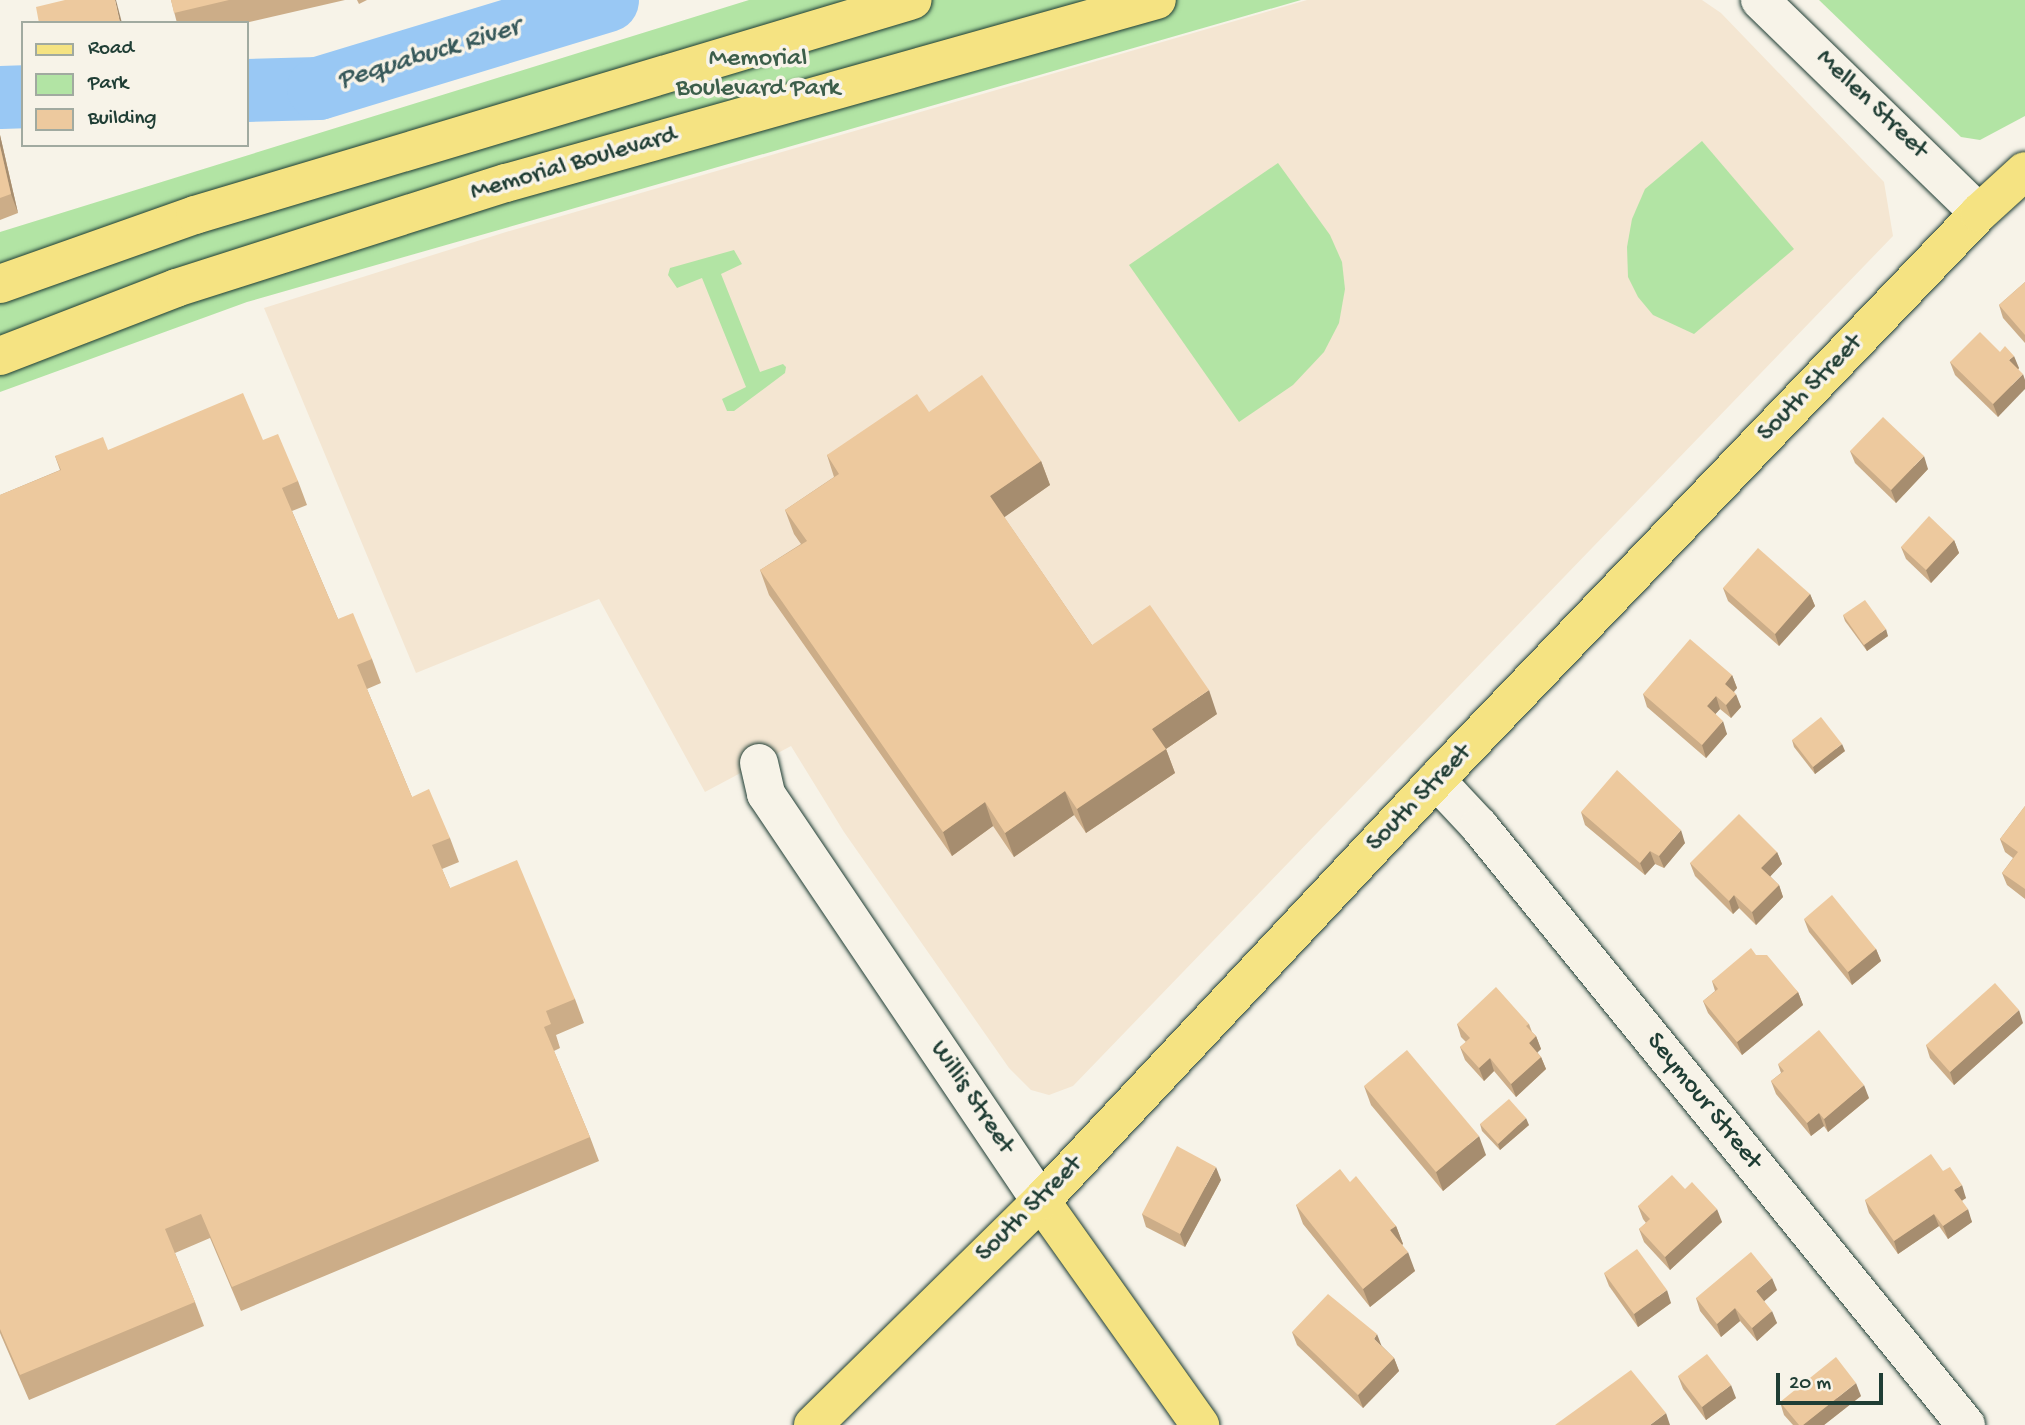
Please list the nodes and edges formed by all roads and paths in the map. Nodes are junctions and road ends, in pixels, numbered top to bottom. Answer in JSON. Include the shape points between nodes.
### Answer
{"nodes":[{"id":1,"x":913,"y":0,"type":"edge"},
{"id":2,"x":1157,"y":0,"type":"edge"},
{"id":3,"x":1760,"y":0,"type":"edge"},
{"id":4,"x":2025,"y":171,"type":"edge"},
{"id":5,"x":1979,"y":213,"type":"junction"},
{"id":6,"x":0,"y":284,"type":"edge"},
{"id":7,"x":0,"y":356,"type":"edge"},
{"id":8,"x":759,"y":763,"type":"dead end"},
{"id":9,"x":1436,"y":780,"type":"junction"},
{"id":10,"x":1041,"y":1201,"type":"junction"},
{"id":11,"x":813,"y":1425,"type":"edge"},
{"id":12,"x":1200,"y":1425,"type":"edge"},
{"id":13,"x":1966,"y":1425,"type":"edge"}],
"edges":[{"from":1,"to":6,"type":"main road","via":[[195,215]]},
{"from":2,"to":7,"type":"main road","name":"Memorial Boulevard","via":[[506,183],[176,288]]},
{"from":3,"to":5,"type":"street","name":"Mellen Street"},
{"from":4,"to":5,"type":"main road","name":"South Street"},
{"from":5,"to":9,"type":"main road","name":"South Street"},
{"from":8,"to":10,"type":"street","name":"Willis Street","via":[[766,794]]},
{"from":9,"to":10,"type":"main road","name":"South Street"},
{"from":9,"to":13,"type":"street","name":"Seymour Street","via":[[1479,826]]},
{"from":10,"to":11,"type":"main road","name":"South Street"},
{"from":10,"to":12,"type":"main road","name":"Willis Street"}]}
